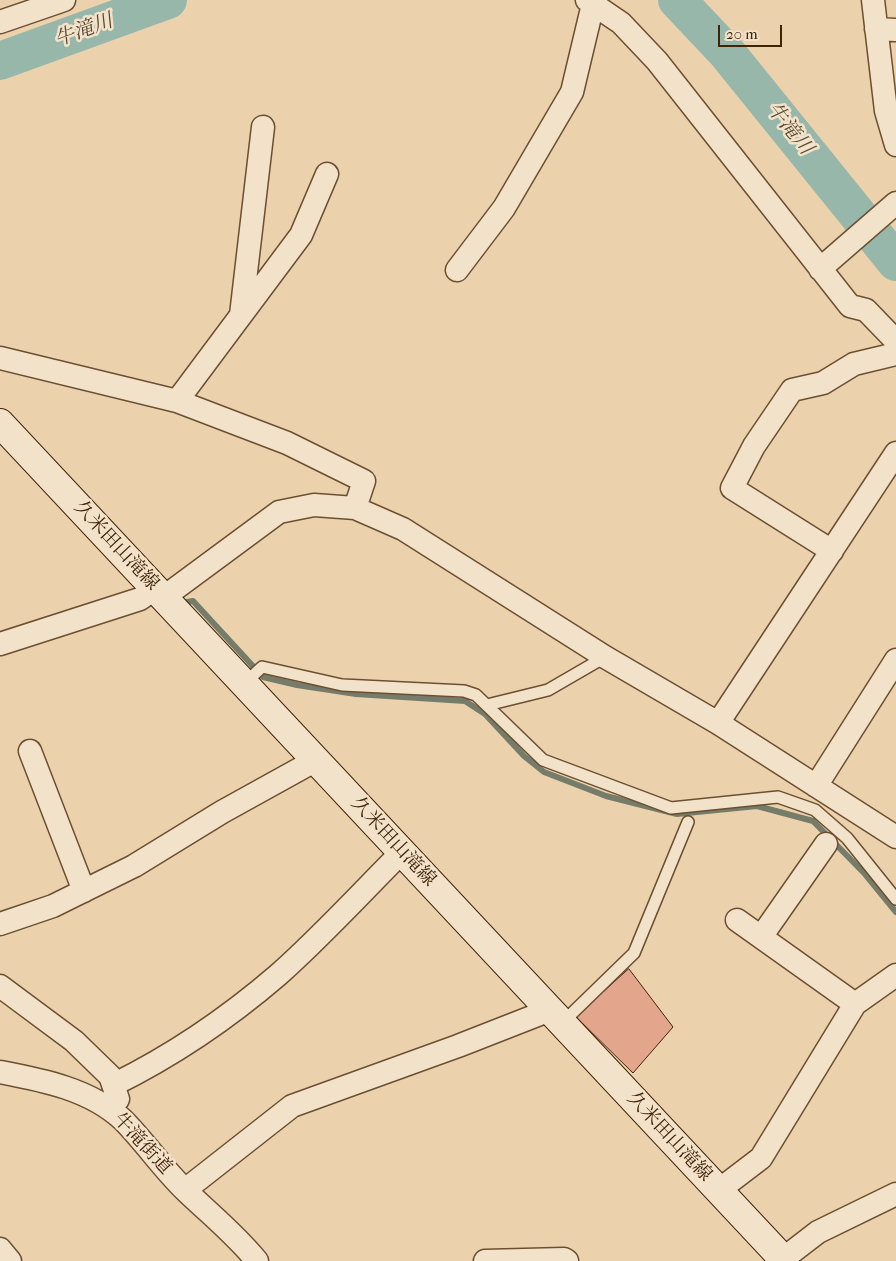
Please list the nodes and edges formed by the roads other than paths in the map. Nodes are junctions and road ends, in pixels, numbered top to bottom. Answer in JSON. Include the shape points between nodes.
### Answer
{"nodes":[{"id":1,"x":64,"y":0,"type":"edge"},
{"id":2,"x":873,"y":0,"type":"edge"},
{"id":3,"x":590,"y":2,"type":"edge"},
{"id":4,"x":0,"y":22,"type":"edge"},
{"id":5,"x":886,"y":29,"type":"edge"},
{"id":6,"x":263,"y":127,"type":"dead end"},
{"id":7,"x":896,"y":145,"type":"edge"},
{"id":8,"x":326,"y":174,"type":"dead end"},
{"id":9,"x":894,"y":205,"type":"edge"},
{"id":10,"x":820,"y":269,"type":"junction"},
{"id":11,"x":456,"y":270,"type":"dead end"},
{"id":12,"x":240,"y":316,"type":"junction"},
{"id":13,"x":896,"y":341,"type":"edge"},
{"id":14,"x":896,"y":354,"type":"edge"},
{"id":15,"x":0,"y":358,"type":"edge"},
{"id":16,"x":177,"y":401,"type":"junction"},
{"id":17,"x":0,"y":423,"type":"edge"},
{"id":18,"x":896,"y":453,"type":"edge"},
{"id":19,"x":355,"y":508,"type":"junction"},
{"id":20,"x":832,"y":551,"type":"junction"},
{"id":21,"x":165,"y":598,"type":"junction"},
{"id":22,"x":0,"y":644,"type":"edge"},
{"id":23,"x":605,"y":657,"type":"junction"},
{"id":24,"x":896,"y":660,"type":"edge"},
{"id":25,"x":254,"y":674,"type":"junction"},
{"id":26,"x":487,"y":705,"type":"junction"},
{"id":27,"x":718,"y":723,"type":"junction"},
{"id":28,"x":30,"y":751,"type":"dead end"},
{"id":29,"x":316,"y":760,"type":"junction"},
{"id":30,"x":816,"y":786,"type":"junction"},
{"id":31,"x":688,"y":822,"type":"dead end"},
{"id":32,"x":896,"y":837,"type":"edge"},
{"id":33,"x":826,"y":844,"type":"dead end"},
{"id":34,"x":402,"y":852,"type":"junction"},
{"id":35,"x":84,"y":891,"type":"junction"},
{"id":36,"x":896,"y":899,"type":"edge"},
{"id":37,"x":737,"y":920,"type":"dead end"},
{"id":38,"x":0,"y":924,"type":"edge"},
{"id":39,"x":761,"y":937,"type":"junction"},
{"id":40,"x":896,"y":975,"type":"edge"},
{"id":41,"x":0,"y":986,"type":"edge"},
{"id":42,"x":855,"y":1004,"type":"junction"},
{"id":43,"x":556,"y":1016,"type":"junction"},
{"id":44,"x":0,"y":1072,"type":"edge"},
{"id":45,"x":113,"y":1085,"type":"junction"},
{"id":46,"x":122,"y":1120,"type":"junction"},
{"id":47,"x":185,"y":1190,"type":"junction"},
{"id":48,"x":719,"y":1190,"type":"junction"},
{"id":49,"x":896,"y":1194,"type":"edge"},
{"id":50,"x":0,"y":1249,"type":"edge"},
{"id":51,"x":784,"y":1260,"type":"edge"},
{"id":52,"x":10,"y":1261,"type":"edge"},
{"id":53,"x":257,"y":1261,"type":"edge"},
{"id":54,"x":485,"y":1261,"type":"edge"},
{"id":55,"x":567,"y":1261,"type":"edge"}],
"edges":[{"from":1,"to":4,"type":"street"},
{"from":2,"to":5,"type":"street"},
{"from":3,"to":10,"type":"street","via":[[621,23],[657,61]]},
{"from":3,"to":11,"type":"street","via":[[572,92],[504,208]]},
{"from":5,"to":7,"type":"street","via":[[886,111]]},
{"from":6,"to":12,"type":"street"},
{"from":8,"to":12,"type":"street","via":[[301,235]]},
{"from":9,"to":10,"type":"street"},
{"from":10,"to":13,"type":"street","via":[[850,306],[866,310]]},
{"from":12,"to":16,"type":"street"},
{"from":14,"to":20,"type":"street","via":[[854,364],[824,383],[792,390],[754,446],[732,488]]},
{"from":15,"to":16,"type":"street"},
{"from":16,"to":19,"type":"street","via":[[286,443],[364,481]]},
{"from":17,"to":21,"type":"street","name":"久米田山滝線"},
{"from":18,"to":20,"type":"street"},
{"from":19,"to":21,"type":"street","via":[[314,505],[279,512]]},
{"from":19,"to":23,"type":"street","via":[[403,529]]},
{"from":20,"to":27,"type":"street"},
{"from":21,"to":22,"type":"street","via":[[140,599]]},
{"from":21,"to":25,"type":"street","name":"久米田山滝線"},
{"from":23,"to":26,"type":"lane","via":[[548,690]]},
{"from":23,"to":27,"type":"street"},
{"from":24,"to":30,"type":"street"},
{"from":25,"to":26,"type":"lane","via":[[342,685],[464,691],[476,694]]},
{"from":25,"to":29,"type":"street","name":"久米田山滝線"},
{"from":26,"to":36,"type":"lane","via":[[543,760],[671,808],[778,797],[815,810],[847,838]]},
{"from":27,"to":30,"type":"street"},
{"from":28,"to":35,"type":"street"},
{"from":29,"to":34,"type":"street","name":"久米田山滝線"},
{"from":29,"to":35,"type":"street","via":[[134,866]]},
{"from":30,"to":32,"type":"street"},
{"from":31,"to":43,"type":"lane","via":[[634,953]]},
{"from":33,"to":39,"type":"street"},
{"from":34,"to":43,"type":"street","name":"久米田山滝線"},
{"from":34,"to":45,"type":"street","via":[[278,975],[189,1042]]},
{"from":35,"to":38,"type":"street","via":[[53,906]]},
{"from":37,"to":39,"type":"street"},
{"from":39,"to":42,"type":"street"},
{"from":40,"to":42,"type":"street"},
{"from":41,"to":45,"type":"street","via":[[74,1041],[110,1076]]},
{"from":42,"to":48,"type":"street","via":[[761,1158]]},
{"from":43,"to":47,"type":"street","via":[[458,1046],[292,1106]]},
{"from":43,"to":48,"type":"street","name":"久米田山滝線"},
{"from":44,"to":46,"type":"street","name":"牛滝街道","via":[[55,1083],[105,1106]]},
{"from":45,"to":46,"type":"street"},
{"from":46,"to":47,"type":"street","name":"牛滝街道"},
{"from":47,"to":53,"type":"street","name":"牛滝街道"},
{"from":48,"to":51,"type":"street","name":"久米田山滝線"},
{"from":49,"to":51,"type":"street","via":[[818,1232]]},
{"from":50,"to":52,"type":"street"},
{"from":54,"to":55,"type":"street"}]}
